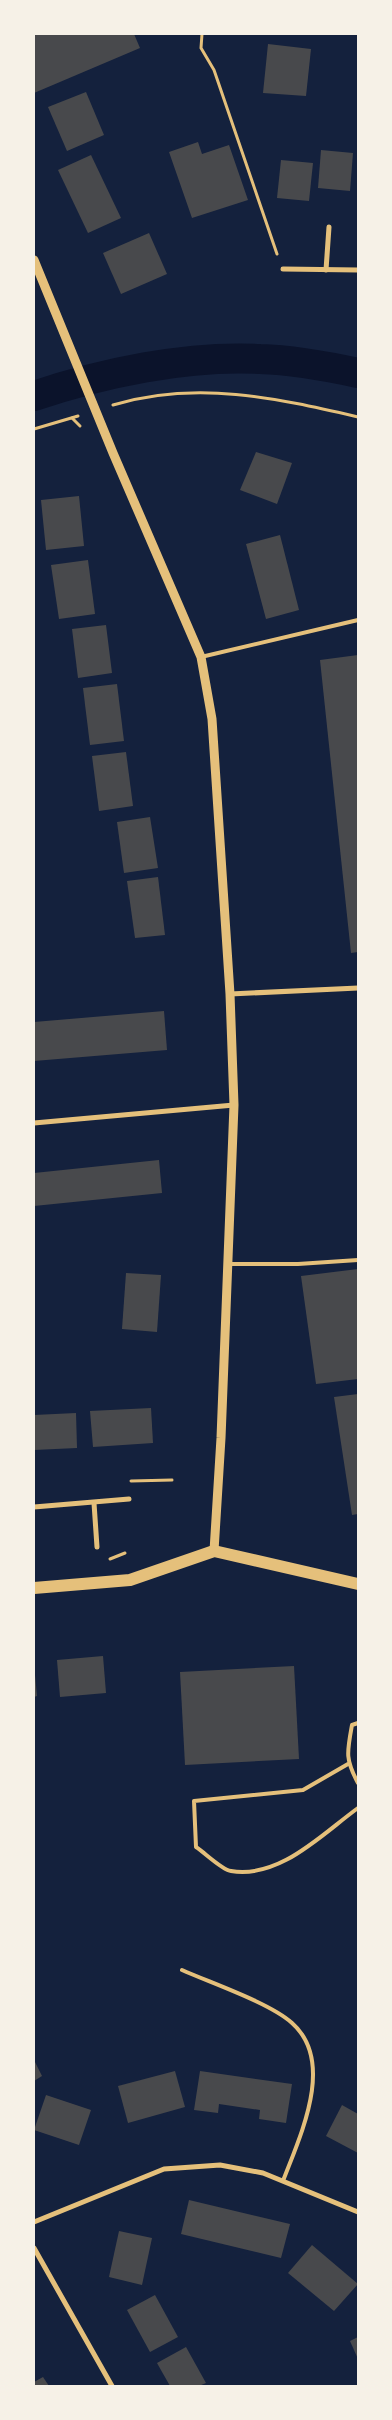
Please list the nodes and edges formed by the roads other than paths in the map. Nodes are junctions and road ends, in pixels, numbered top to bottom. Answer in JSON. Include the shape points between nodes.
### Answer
{"nodes":[{"id":1,"x":329,"y":227,"type":"dead end"},
{"id":2,"x":34,"y":260,"type":"edge"},
{"id":3,"x":283,"y":269,"type":"road end"},
{"id":4,"x":326,"y":270,"type":"junction"},
{"id":5,"x":358,"y":270,"type":"edge"},
{"id":6,"x":358,"y":620,"type":"edge"},
{"id":7,"x":201,"y":657,"type":"junction"},
{"id":8,"x":358,"y":988,"type":"edge"},
{"id":9,"x":230,"y":994,"type":"junction"},
{"id":10,"x":234,"y":1105,"type":"junction"},
{"id":11,"x":34,"y":1123,"type":"edge"},
{"id":12,"x":358,"y":1260,"type":"edge"},
{"id":13,"x":228,"y":1264,"type":"junction"},
{"id":14,"x":129,"y":1499,"type":"road end"},
{"id":15,"x":94,"y":1502,"type":"junction"},
{"id":16,"x":34,"y":1507,"type":"edge"},
{"id":17,"x":97,"y":1547,"type":"dead end"},
{"id":18,"x":214,"y":1551,"type":"junction"},
{"id":19,"x":358,"y":1584,"type":"edge"},
{"id":20,"x":34,"y":1588,"type":"edge"},
{"id":21,"x":358,"y":1722,"type":"edge"},
{"id":22,"x":348,"y":1764,"type":"junction"},
{"id":23,"x":358,"y":1783,"type":"edge"},
{"id":24,"x":358,"y":1808,"type":"edge"},
{"id":25,"x":182,"y":1970,"type":"dead end"},
{"id":26,"x":283,"y":2181,"type":"junction"},
{"id":27,"x":358,"y":2212,"type":"edge"},
{"id":28,"x":34,"y":2222,"type":"edge"},
{"id":29,"x":34,"y":2248,"type":"edge"},
{"id":30,"x":112,"y":2386,"type":"edge"}],
"edges":[{"from":1,"to":4,"type":"street"},
{"from":2,"to":7,"type":"street"},
{"from":3,"to":4,"type":"street"},
{"from":4,"to":5,"type":"street"},
{"from":6,"to":7,"type":"lane"},
{"from":7,"to":9,"type":"street","via":[[212,719]]},
{"from":8,"to":9,"type":"street"},
{"from":9,"to":10,"type":"street"},
{"from":10,"to":11,"type":"street"},
{"from":10,"to":13,"type":"street"},
{"from":12,"to":13,"type":"lane"},
{"from":13,"to":18,"type":"street"},
{"from":14,"to":15,"type":"street"},
{"from":15,"to":16,"type":"street"},
{"from":15,"to":17,"type":"street"},
{"from":18,"to":19,"type":"main road"},
{"from":18,"to":20,"type":"main road","via":[[130,1580]]},
{"from":21,"to":22,"type":"lane","via":[[352,1725]]},
{"from":22,"to":23,"type":"lane"},
{"from":22,"to":24,"type":"lane","via":[[303,1790],[194,1800],[196,1847],[229,1871],[262,1870],[288,1859]]},
{"from":25,"to":26,"type":"lane","via":[[270,2009],[291,2022],[306,2038],[313,2072],[308,2110]]},
{"from":26,"to":27,"type":"street"},
{"from":26,"to":28,"type":"street","via":[[263,2173],[220,2165],[164,2169]]},
{"from":29,"to":30,"type":"street"}]}
